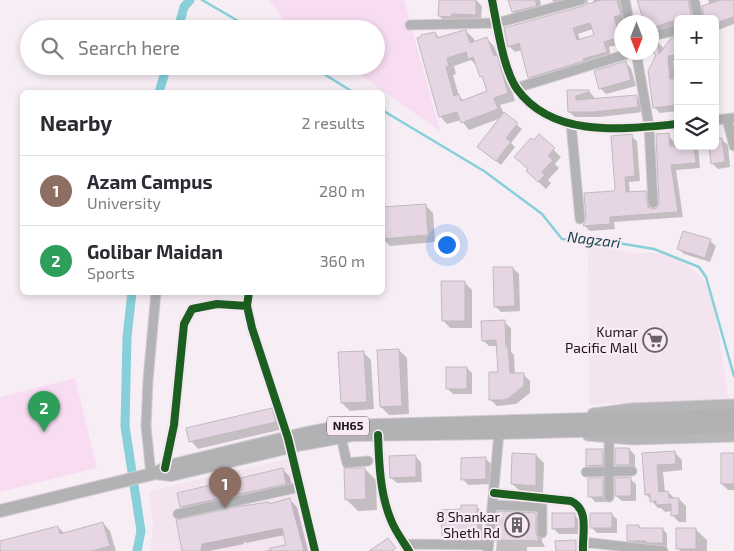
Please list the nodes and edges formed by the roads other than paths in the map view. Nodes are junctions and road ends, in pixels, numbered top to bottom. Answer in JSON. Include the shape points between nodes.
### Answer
{"nodes":[{"id":1,"x":492,"y":0,"type":"edge"},
{"id":2,"x":581,"y":0,"type":"edge"},
{"id":3,"x":625,"y":0,"type":"edge"},
{"id":4,"x":694,"y":0,"type":"edge"},
{"id":5,"x":628,"y":15,"type":"edge"},
{"id":6,"x":698,"y":15,"type":"edge"},
{"id":7,"x":496,"y":23,"type":"junction"},
{"id":8,"x":410,"y":25,"type":"dead end"},
{"id":9,"x":674,"y":31,"type":"edge"},
{"id":10,"x":659,"y":34,"type":"edge"},
{"id":11,"x":614,"y":58,"type":"edge"},
{"id":12,"x":637,"y":60,"type":"edge"},
{"id":13,"x":516,"y":88,"type":"junction"},
{"id":14,"x":731,"y":118,"type":"edge"},
{"id":15,"x":571,"y":124,"type":"junction"},
{"id":16,"x":674,"y":124,"type":"edge"},
{"id":17,"x":649,"y":126,"type":"junction"},
{"id":18,"x":734,"y":146,"type":"edge"},
{"id":19,"x":653,"y":203,"type":"dead end"},
{"id":20,"x":580,"y":218,"type":"dead end"},
{"id":21,"x":156,"y":295,"type":"edge"},
{"id":22,"x":249,"y":295,"type":"edge"},
{"id":23,"x":247,"y":306,"type":"junction"},
{"id":24,"x":734,"y":405,"type":"edge"},
{"id":25,"x":734,"y":415,"type":"edge"},
{"id":26,"x":642,"y":423,"type":"junction"},
{"id":27,"x":547,"y":426,"type":"junction"},
{"id":28,"x":734,"y":427,"type":"edge"},
{"id":29,"x":343,"y":433,"type":"junction"},
{"id":30,"x":499,"y":433,"type":"junction"},
{"id":31,"x":378,"y":435,"type":"junction"},
{"id":32,"x":734,"y":436,"type":"edge"},
{"id":33,"x":609,"y":437,"type":"junction"},
{"id":34,"x":289,"y":442,"type":"junction"},
{"id":35,"x":368,"y":461,"type":"dead end"},
{"id":36,"x":609,"y":471,"type":"junction"},
{"id":37,"x":632,"y":471,"type":"dead end"},
{"id":38,"x":158,"y":472,"type":"junction"},
{"id":39,"x":586,"y":472,"type":"dead end"},
{"id":40,"x":300,"y":487,"type":"junction"},
{"id":41,"x":494,"y":494,"type":"junction"},
{"id":42,"x":609,"y":497,"type":"dead end"},
{"id":43,"x":492,"y":504,"type":"junction"},
{"id":44,"x":0,"y":512,"type":"edge"},
{"id":45,"x":178,"y":514,"type":"dead end"},
{"id":46,"x":542,"y":533,"type":"dead end"},
{"id":47,"x":583,"y":547,"type":"edge"},
{"id":48,"x":406,"y":548,"type":"edge"},
{"id":49,"x":488,"y":548,"type":"edge"},
{"id":50,"x":315,"y":551,"type":"edge"},
{"id":51,"x":663,"y":551,"type":"edge"}],
"edges":[{"from":1,"to":7,"type":"street"},
{"from":2,"to":7,"type":"street"},
{"from":3,"to":5,"type":"street"},
{"from":4,"to":6,"type":"street"},
{"from":7,"to":8,"type":"street"},
{"from":7,"to":13,"type":"street"},
{"from":9,"to":10,"type":"street"},
{"from":11,"to":13,"type":"street"},
{"from":12,"to":17,"type":"street"},
{"from":13,"to":15,"type":"street","via":[[544,114]]},
{"from":14,"to":18,"type":"street"},
{"from":15,"to":17,"type":"street","via":[[603,128]]},
{"from":15,"to":20,"type":"street"},
{"from":16,"to":17,"type":"street"},
{"from":17,"to":19,"type":"street"},
{"from":21,"to":38,"type":"street","via":[[146,426]]},
{"from":22,"to":23,"type":"street"},
{"from":23,"to":34,"type":"street"},
{"from":23,"to":38,"type":"street","via":[[217,304],[192,309],[184,324],[174,425]]},
{"from":24,"to":27,"type":"main road","via":[[632,409]]},
{"from":25,"to":26,"type":"highway","number":"NH65"},
{"from":26,"to":27,"type":"highway","number":"NH65"},
{"from":26,"to":28,"type":"highway","number":"NH65"},
{"from":27,"to":29,"type":"highway","number":"NH65"},
{"from":27,"to":30,"type":"highway","number":"NH65"},
{"from":27,"to":33,"type":"main road"},
{"from":29,"to":31,"type":"highway","number":"NH65"},
{"from":29,"to":34,"type":"highway","number":"NH65"},
{"from":29,"to":35,"type":"street","via":[[347,463]]},
{"from":30,"to":31,"type":"highway","number":"NH65"},
{"from":30,"to":41,"type":"street"},
{"from":31,"to":48,"type":"street","via":[[384,495],[391,520]]},
{"from":32,"to":33,"type":"main road"},
{"from":33,"to":36,"type":"street"},
{"from":34,"to":38,"type":"highway","number":"NH65","via":[[171,475]]},
{"from":34,"to":40,"type":"street"},
{"from":36,"to":37,"type":"street"},
{"from":36,"to":39,"type":"street"},
{"from":36,"to":42,"type":"street"},
{"from":38,"to":44,"type":"highway","number":"NH65"},
{"from":40,"to":45,"type":"street"},
{"from":40,"to":50,"type":"street"},
{"from":41,"to":43,"type":"street"},
{"from":41,"to":47,"type":"street","via":[[578,504],[584,517]]},
{"from":43,"to":46,"type":"street","via":[[542,507]]},
{"from":43,"to":49,"type":"street"},
{"from":47,"to":51,"type":"street"},
{"from":48,"to":49,"type":"street"}]}
